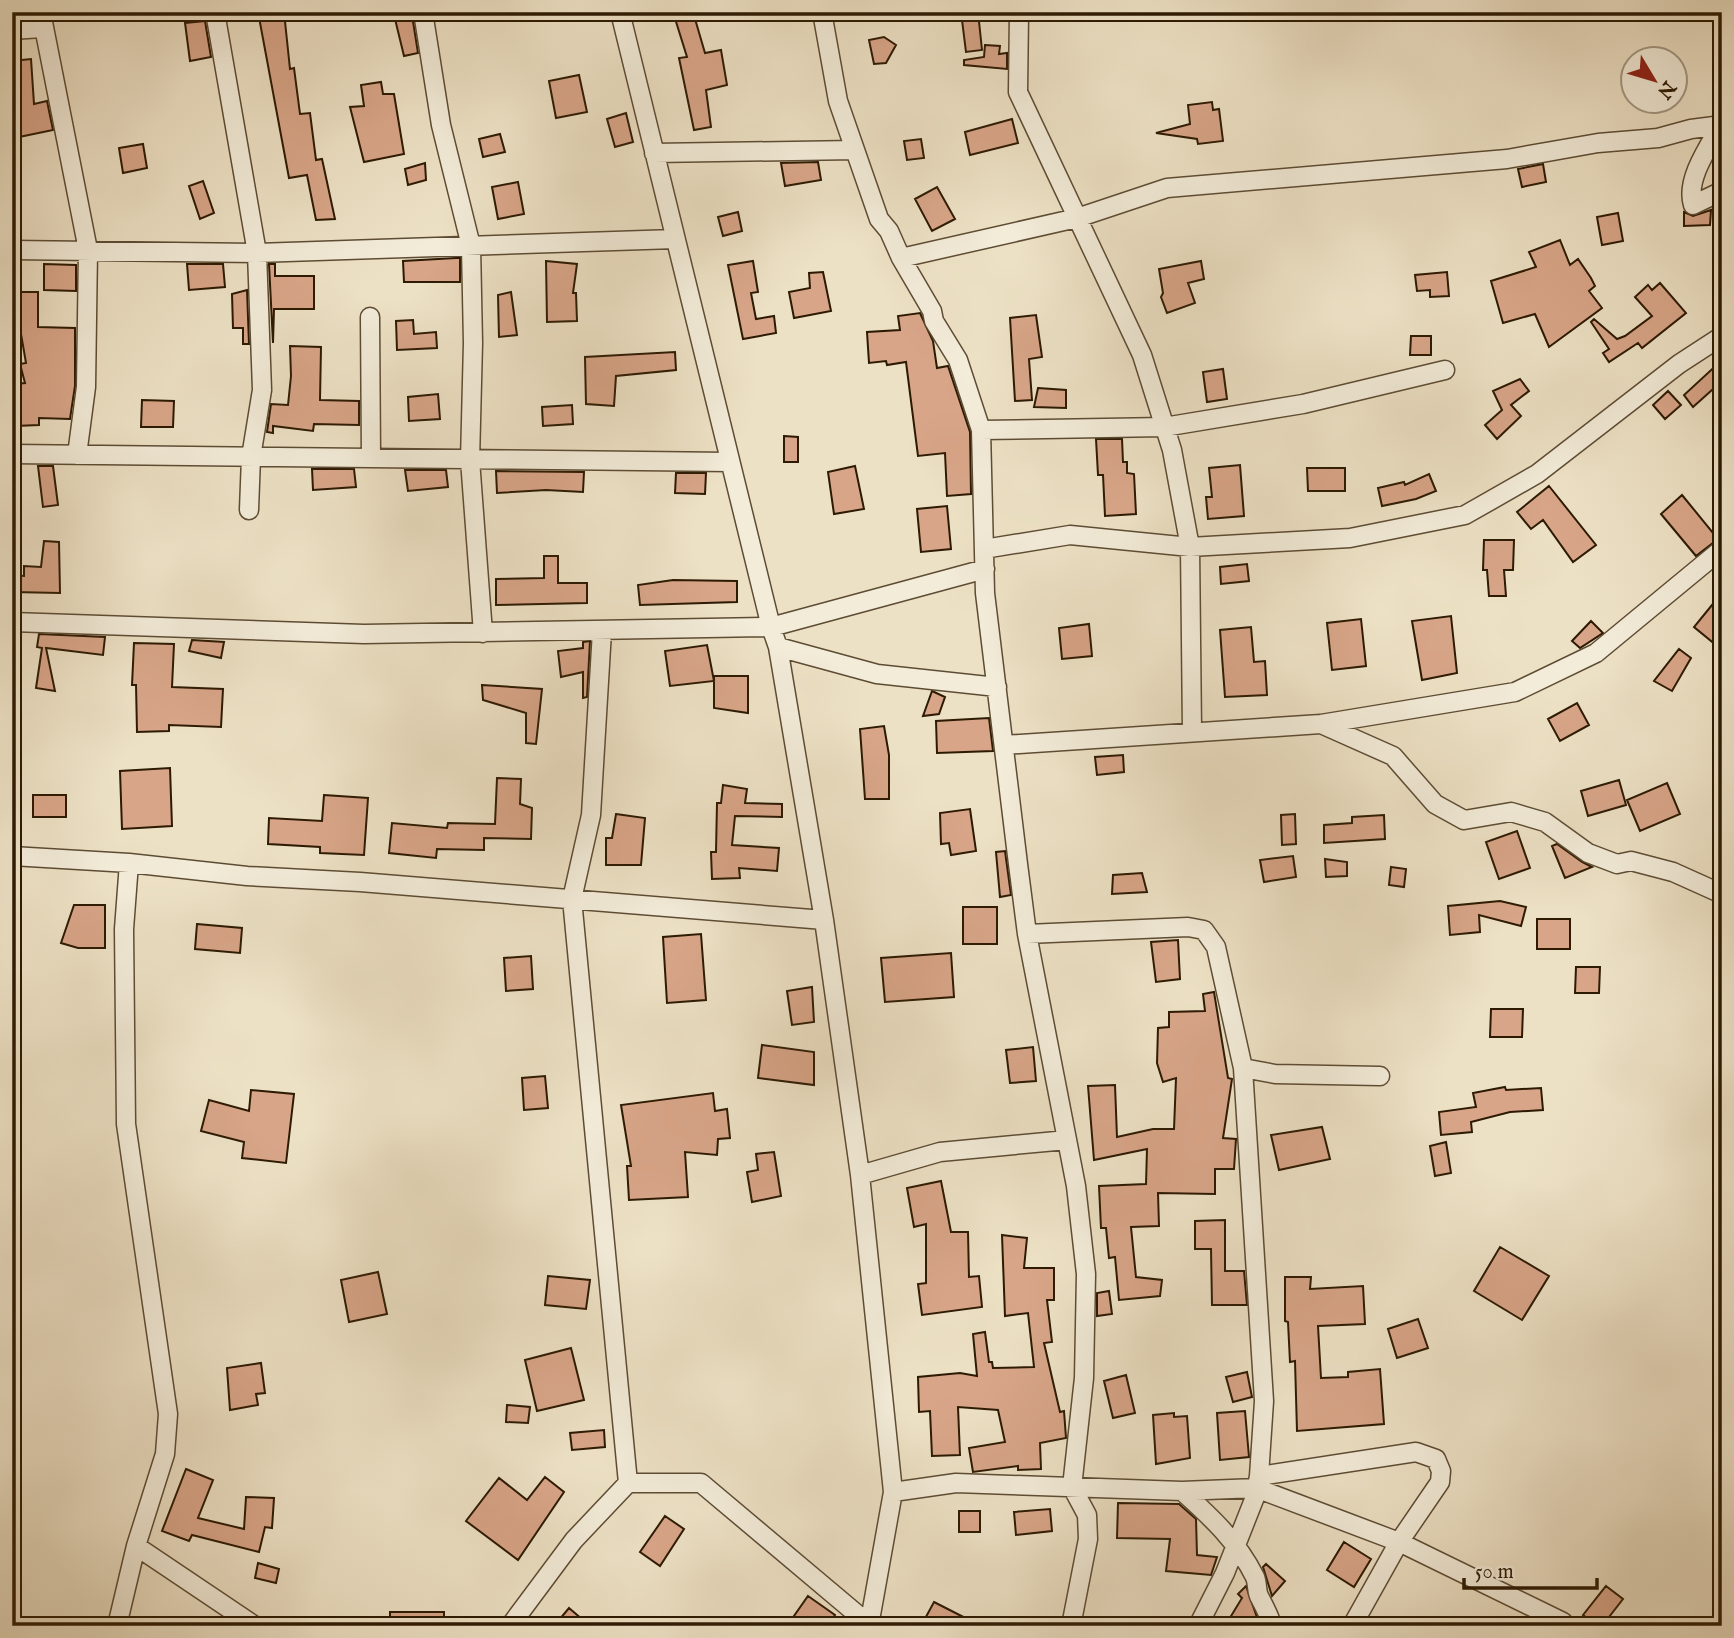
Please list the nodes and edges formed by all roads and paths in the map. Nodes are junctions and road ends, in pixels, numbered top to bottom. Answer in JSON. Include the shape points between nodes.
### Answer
{"nodes":[{"id":1,"x":215,"y":12,"type":"edge"},
{"id":2,"x":423,"y":12,"type":"edge"},
{"id":3,"x":620,"y":12,"type":"edge"},
{"id":4,"x":822,"y":12,"type":"edge"},
{"id":5,"x":1018,"y":12,"type":"edge"},
{"id":6,"x":41,"y":20,"type":"edge"},
{"id":7,"x":12,"y":30,"type":"edge"},
{"id":8,"x":1722,"y":125,"type":"edge"},
{"id":9,"x":855,"y":150,"type":"junction"},
{"id":10,"x":654,"y":153,"type":"junction"},
{"id":11,"x":1722,"y":191,"type":"edge"},
{"id":12,"x":1077,"y":218,"type":"junction"},
{"id":13,"x":676,"y":239,"type":"junction"},
{"id":14,"x":471,"y":246,"type":"junction"},
{"id":15,"x":12,"y":250,"type":"edge"},
{"id":16,"x":88,"y":250,"type":"junction"},
{"id":17,"x":257,"y":254,"type":"junction"},
{"id":18,"x":901,"y":258,"type":"junction"},
{"id":19,"x":370,"y":317,"type":"dead end"},
{"id":20,"x":1722,"y":336,"type":"edge"},
{"id":21,"x":1445,"y":370,"type":"dead end"},
{"id":22,"x":1164,"y":427,"type":"junction"},
{"id":23,"x":981,"y":430,"type":"junction"},
{"id":24,"x":12,"y":454,"type":"edge"},
{"id":25,"x":77,"y":455,"type":"junction"},
{"id":26,"x":251,"y":457,"type":"junction"},
{"id":27,"x":371,"y":458,"type":"junction"},
{"id":28,"x":470,"y":460,"type":"junction"},
{"id":29,"x":730,"y":462,"type":"junction"},
{"id":30,"x":249,"y":510,"type":"dead end"},
{"id":31,"x":1190,"y":547,"type":"junction"},
{"id":32,"x":984,"y":549,"type":"junction"},
{"id":33,"x":1722,"y":550,"type":"edge"},
{"id":34,"x":985,"y":569,"type":"junction"},
{"id":35,"x":12,"y":622,"type":"edge"},
{"id":36,"x":771,"y":628,"type":"junction"},
{"id":37,"x":602,"y":631,"type":"junction"},
{"id":38,"x":483,"y":633,"type":"junction"},
{"id":39,"x":778,"y":647,"type":"junction"},
{"id":40,"x":997,"y":687,"type":"junction"},
{"id":41,"x":1321,"y":723,"type":"junction"},
{"id":42,"x":1192,"y":732,"type":"junction"},
{"id":43,"x":1004,"y":745,"type":"junction"},
{"id":44,"x":12,"y":856,"type":"edge"},
{"id":45,"x":129,"y":863,"type":"junction"},
{"id":46,"x":1722,"y":894,"type":"edge"},
{"id":47,"x":572,"y":899,"type":"junction"},
{"id":48,"x":824,"y":920,"type":"junction"},
{"id":49,"x":1027,"y":934,"type":"junction"},
{"id":50,"x":1243,"y":1068,"type":"junction"},
{"id":51,"x":1380,"y":1076,"type":"dead end"},
{"id":52,"x":1068,"y":1140,"type":"junction"},
{"id":53,"x":860,"y":1175,"type":"junction"},
{"id":54,"x":1257,"y":1482,"type":"junction"},
{"id":55,"x":628,"y":1483,"type":"junction"},
{"id":56,"x":1072,"y":1487,"type":"junction"},
{"id":57,"x":1182,"y":1491,"type":"junction"},
{"id":58,"x":893,"y":1492,"type":"junction"},
{"id":59,"x":1399,"y":1542,"type":"junction"},
{"id":60,"x":1236,"y":1544,"type":"junction"},
{"id":61,"x":136,"y":1546,"type":"junction"},
{"id":62,"x":1271,"y":1622,"type":"dead end"},
{"id":63,"x":1563,"y":1622,"type":"dead end"},
{"id":64,"x":870,"y":1625,"type":"edge"},
{"id":65,"x":117,"y":1626,"type":"edge"},
{"id":66,"x":255,"y":1626,"type":"edge"},
{"id":67,"x":510,"y":1626,"type":"edge"},
{"id":68,"x":1071,"y":1626,"type":"edge"},
{"id":69,"x":1198,"y":1626,"type":"edge"},
{"id":70,"x":1352,"y":1626,"type":"edge"}],
"edges":[{"from":1,"to":17,"type":"street"},
{"from":2,"to":14,"type":"street","via":[[441,125]]},
{"from":3,"to":10,"type":"street"},
{"from":4,"to":9,"type":"street","via":[[838,101]]},
{"from":5,"to":12,"type":"street","via":[[1018,92]]},
{"from":6,"to":7,"type":"street"},
{"from":6,"to":16,"type":"street"},
{"from":8,"to":11,"type":"street","via":[[1703,157],[1690,195],[1693,205]]},
{"from":8,"to":12,"type":"street","via":[[1507,159],[1167,188]]},
{"from":9,"to":10,"type":"street"},
{"from":9,"to":18,"type":"street","via":[[879,219],[890,231]]},
{"from":10,"to":13,"type":"street"},
{"from":12,"to":18,"type":"street"},
{"from":12,"to":22,"type":"street","via":[[1142,355]]},
{"from":13,"to":14,"type":"street"},
{"from":13,"to":29,"type":"street"},
{"from":14,"to":17,"type":"street"},
{"from":14,"to":28,"type":"street"},
{"from":15,"to":16,"type":"street"},
{"from":16,"to":17,"type":"street"},
{"from":16,"to":25,"type":"street","via":[[86,387]]},
{"from":17,"to":26,"type":"street","via":[[262,390]]},
{"from":18,"to":23,"type":"street","via":[[958,360]]},
{"from":19,"to":27,"type":"street"},
{"from":20,"to":31,"type":"street","via":[[1537,474],[1465,515],[1350,538]]},
{"from":21,"to":22,"type":"street","via":[[1303,404]]},
{"from":22,"to":23,"type":"street"},
{"from":22,"to":31,"type":"street"},
{"from":23,"to":32,"type":"street"},
{"from":24,"to":25,"type":"street"},
{"from":25,"to":26,"type":"street"},
{"from":26,"to":27,"type":"street"},
{"from":26,"to":30,"type":"street"},
{"from":27,"to":28,"type":"street"},
{"from":28,"to":29,"type":"street"},
{"from":28,"to":38,"type":"street"},
{"from":29,"to":36,"type":"street"},
{"from":31,"to":32,"type":"street","via":[[1070,535]]},
{"from":31,"to":42,"type":"street"},
{"from":32,"to":34,"type":"street"},
{"from":33,"to":41,"type":"street","via":[[1596,653],[1515,692]]},
{"from":34,"to":36,"type":"street"},
{"from":34,"to":40,"type":"street"},
{"from":35,"to":38,"type":"street","via":[[364,634]]},
{"from":36,"to":37,"type":"street"},
{"from":36,"to":39,"type":"street"},
{"from":37,"to":38,"type":"street"},
{"from":37,"to":47,"type":"street","via":[[592,815]]},
{"from":39,"to":40,"type":"street","via":[[877,674]]},
{"from":39,"to":48,"type":"street"},
{"from":40,"to":43,"type":"street"},
{"from":41,"to":42,"type":"street"},
{"from":41,"to":46,"type":"street","via":[[1393,756],[1435,804],[1464,820],[1511,812],[1545,822],[1588,853],[1618,864],[1631,861],[1673,872]]},
{"from":42,"to":43,"type":"street"},
{"from":43,"to":49,"type":"street"},
{"from":44,"to":45,"type":"street"},
{"from":45,"to":47,"type":"street"},
{"from":45,"to":61,"type":"street","via":[[124,929],[126,1124],[168,1414],[165,1454]]},
{"from":47,"to":48,"type":"street"},
{"from":47,"to":55,"type":"street"},
{"from":48,"to":53,"type":"street"},
{"from":49,"to":50,"type":"street","via":[[1204,930],[1216,947]]},
{"from":49,"to":52,"type":"street"},
{"from":50,"to":51,"type":"street","via":[[1275,1074]]},
{"from":50,"to":54,"type":"street","via":[[1264,1401]]},
{"from":52,"to":53,"type":"street","via":[[940,1152]]},
{"from":52,"to":56,"type":"street","via":[[1086,1274],[1084,1378]]},
{"from":53,"to":58,"type":"street"},
{"from":54,"to":57,"type":"street"},
{"from":54,"to":59,"type":"street"},
{"from":54,"to":59,"type":"street","via":[[1416,1452],[1436,1459],[1440,1482]]},
{"from":54,"to":60,"type":"street"},
{"from":55,"to":64,"type":"street","via":[[701,1483]]},
{"from":55,"to":67,"type":"street","via":[[574,1540]]},
{"from":56,"to":57,"type":"street"},
{"from":56,"to":58,"type":"street","via":[[956,1483]]},
{"from":56,"to":68,"type":"street","via":[[1087,1515],[1088,1539]]},
{"from":57,"to":60,"type":"street"},
{"from":58,"to":64,"type":"street"},
{"from":59,"to":63,"type":"street"},
{"from":59,"to":70,"type":"street"},
{"from":60,"to":62,"type":"street","via":[[1256,1580]]},
{"from":60,"to":69,"type":"street"},
{"from":61,"to":65,"type":"street"},
{"from":61,"to":66,"type":"street"}]}
